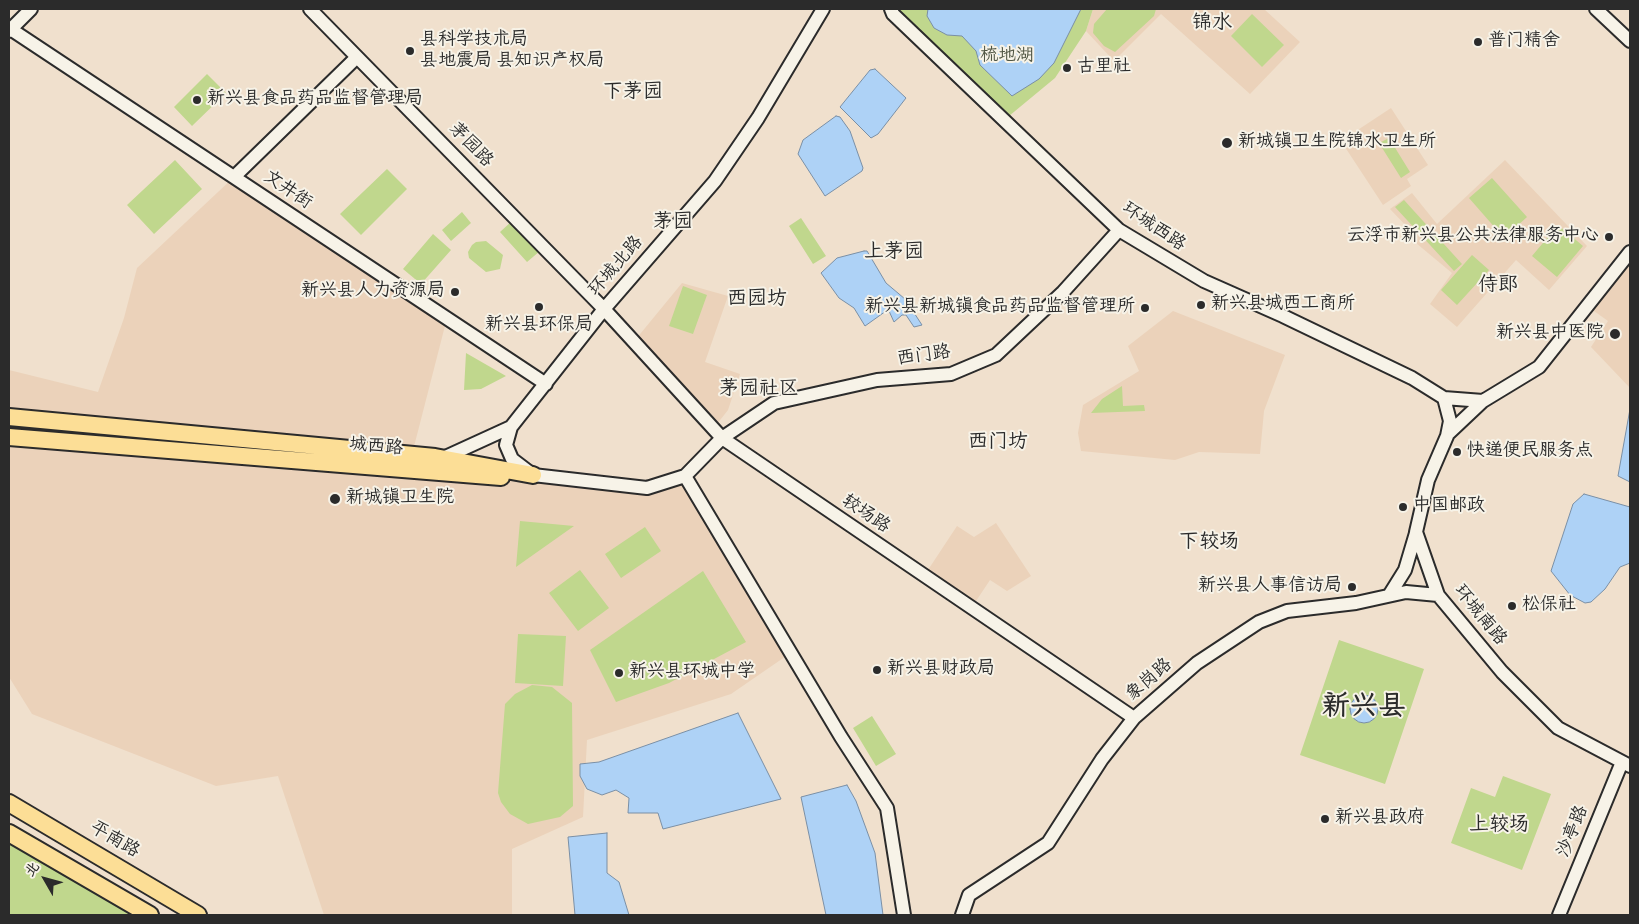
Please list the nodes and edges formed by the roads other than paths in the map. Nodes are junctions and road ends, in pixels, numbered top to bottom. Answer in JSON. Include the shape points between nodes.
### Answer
{"nodes":[{"id":1,"x":31,"y":9,"type":"edge"},
{"id":2,"x":310,"y":9,"type":"edge"},
{"id":3,"x":1596,"y":9,"type":"edge"},
{"id":4,"x":824,"y":10,"type":"edge"},
{"id":5,"x":889,"y":11,"type":"edge"},
{"id":6,"x":9,"y":29,"type":"edge"},
{"id":7,"x":1630,"y":41,"type":"edge"},
{"id":8,"x":357,"y":57,"type":"junction"},
{"id":9,"x":234,"y":177,"type":"junction"},
{"id":10,"x":1119,"y":230,"type":"junction"},
{"id":11,"x":1630,"y":252,"type":"edge"},
{"id":12,"x":604,"y":308,"type":"junction"},
{"id":13,"x":546,"y":384,"type":"junction"},
{"id":14,"x":1444,"y":398,"type":"junction"},
{"id":15,"x":1482,"y":401,"type":"junction"},
{"id":16,"x":9,"y":417,"type":"edge"},
{"id":17,"x":511,"y":427,"type":"junction"},
{"id":18,"x":1447,"y":436,"type":"junction"},
{"id":19,"x":9,"y":437,"type":"edge"},
{"id":20,"x":722,"y":438,"type":"junction"},
{"id":21,"x":407,"y":470,"type":"junction"},
{"id":22,"x":533,"y":474,"type":"junction"},
{"id":23,"x":685,"y":476,"type":"junction"},
{"id":24,"x":1416,"y":532,"type":"junction"},
{"id":25,"x":1390,"y":594,"type":"junction"},
{"id":26,"x":1438,"y":595,"type":"junction"},
{"id":27,"x":1134,"y":718,"type":"junction"},
{"id":28,"x":1626,"y":764,"type":"edge"},
{"id":29,"x":9,"y":803,"type":"edge"},
{"id":30,"x":9,"y":833,"type":"edge"},
{"id":31,"x":150,"y":915,"type":"edge"},
{"id":32,"x":198,"y":915,"type":"edge"},
{"id":33,"x":904,"y":915,"type":"edge"},
{"id":34,"x":962,"y":915,"type":"edge"},
{"id":35,"x":1559,"y":915,"type":"edge"}],
"edges":[{"from":1,"to":6,"type":"street"},
{"from":2,"to":8,"type":"street","name":"茅园路"},
{"from":3,"to":7,"type":"street"},
{"from":4,"to":12,"type":"street","name":"环城北路","via":[[715,182]]},
{"from":5,"to":10,"type":"street","name":"环城西路"},
{"from":6,"to":9,"type":"street","name":"文井街"},
{"from":8,"to":9,"type":"street"},
{"from":8,"to":12,"type":"street","name":"茅园路"},
{"from":9,"to":13,"type":"street","name":"文井街"},
{"from":10,"to":14,"type":"street","name":"环城西路","via":[[1204,281],[1412,378]]},
{"from":10,"to":20,"type":"street","name":"西门路","via":[[1063,292],[996,354],[950,374],[877,380],[774,403]]},
{"from":11,"to":15,"type":"street","via":[[1539,367]]},
{"from":12,"to":13,"type":"street","name":"环城北路"},
{"from":12,"to":20,"type":"street","name":"较场路"},
{"from":13,"to":17,"type":"street","name":"环城北路"},
{"from":14,"to":15,"type":"street"},
{"from":14,"to":18,"type":"street","via":[[1450,421]]},
{"from":15,"to":18,"type":"street"},
{"from":16,"to":22,"type":"main road","via":[[435,457]]},
{"from":17,"to":21,"type":"street","name":"环城北路","via":[[451,455]]},
{"from":17,"to":22,"type":"street","via":[[506,445],[512,459]]},
{"from":18,"to":24,"type":"street","via":[[1428,480]]},
{"from":19,"to":21,"type":"main road","name":"城西路"},
{"from":20,"to":23,"type":"street","name":"城西路"},
{"from":20,"to":27,"type":"street","name":"较场路"},
{"from":21,"to":22,"type":"main road","name":"城西路","via":[[490,477]]},
{"from":22,"to":23,"type":"street","name":"城西路","via":[[647,488]]},
{"from":23,"to":33,"type":"street","via":[[887,808]]},
{"from":24,"to":25,"type":"street","via":[[1405,570]]},
{"from":24,"to":26,"type":"street","name":"环城南路"},
{"from":25,"to":26,"type":"street","name":"象岗路"},
{"from":25,"to":27,"type":"street","name":"象岗路","via":[[1356,603],[1287,611],[1259,622],[1197,663]]},
{"from":26,"to":28,"type":"street","name":"环城南路","via":[[1504,674],[1558,728]]},
{"from":27,"to":34,"type":"street","name":"象岗路","via":[[1102,759],[1048,843],[969,896]]},
{"from":28,"to":35,"type":"street","name":"沙亭路"},
{"from":29,"to":32,"type":"main road","name":"平南路"},
{"from":30,"to":31,"type":"main road"}]}
